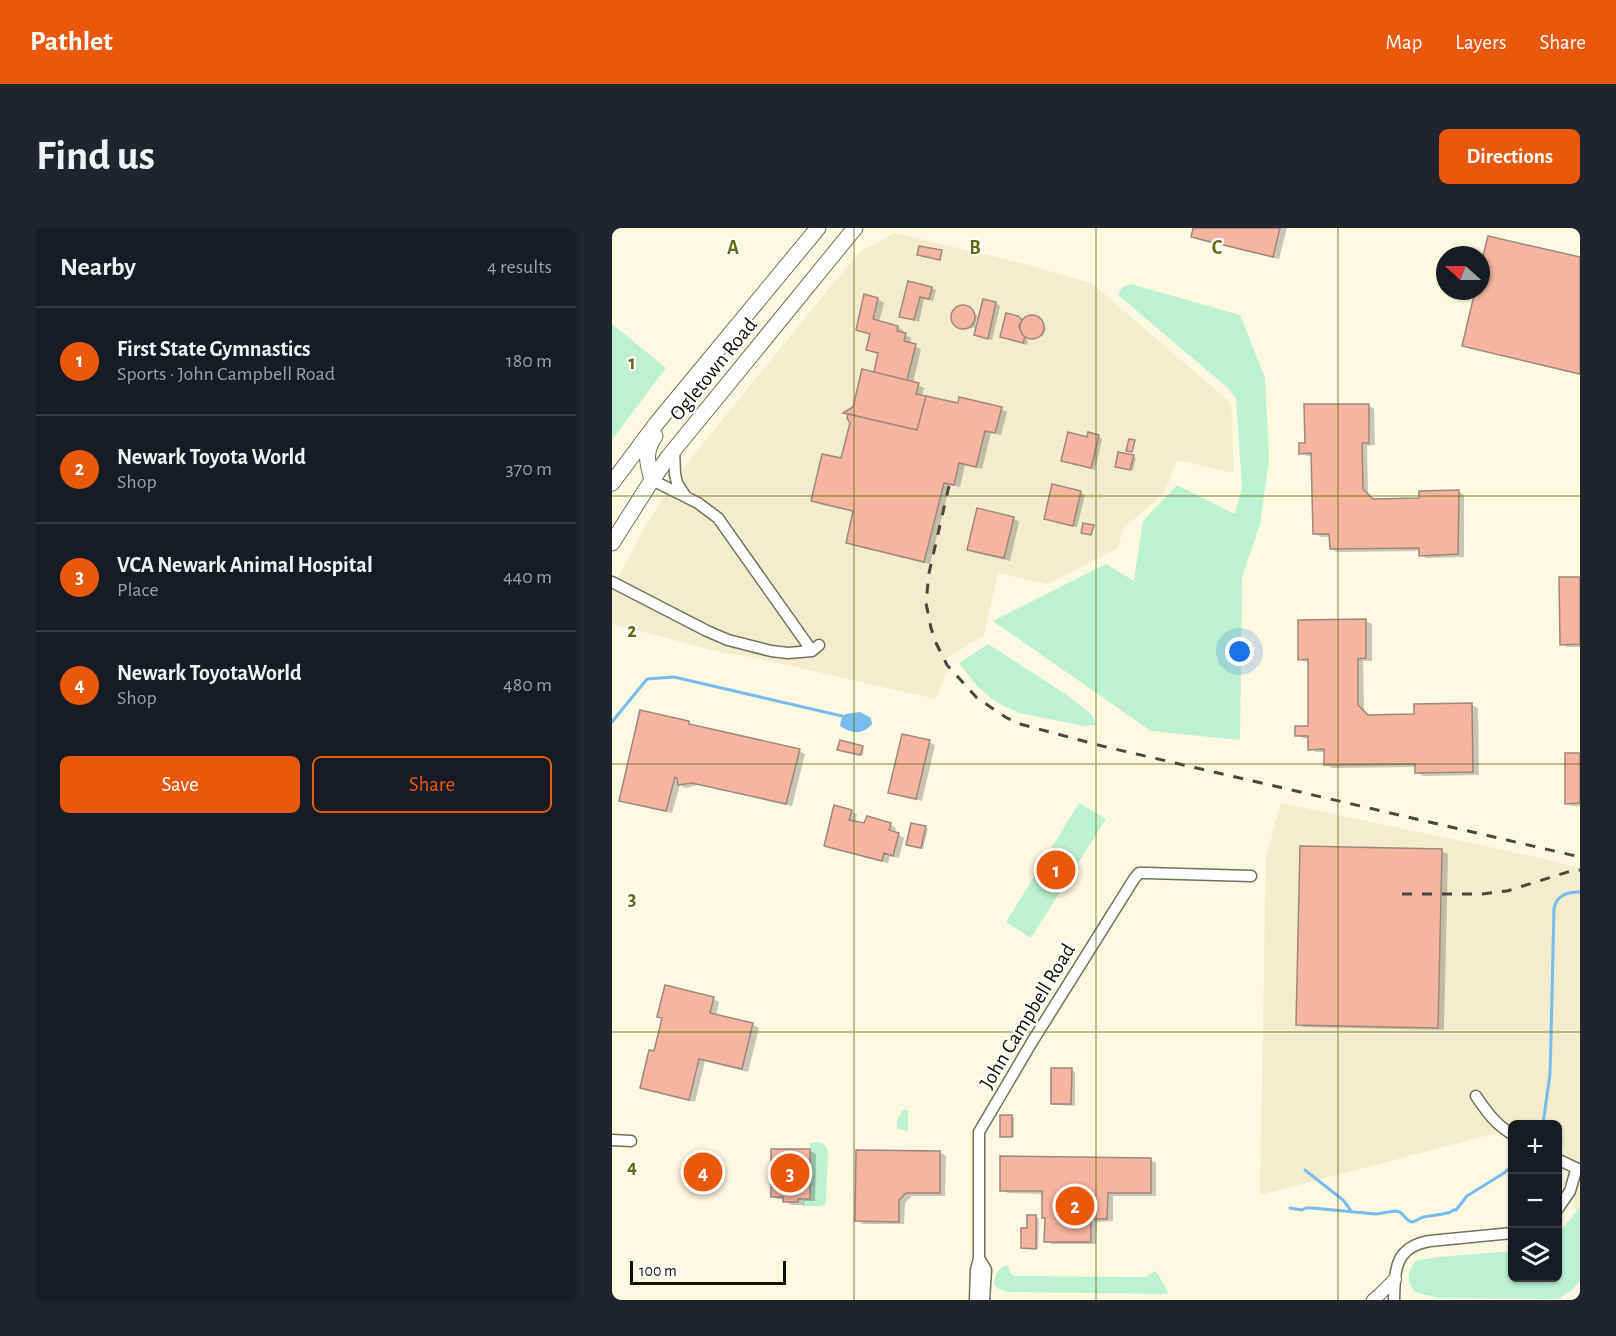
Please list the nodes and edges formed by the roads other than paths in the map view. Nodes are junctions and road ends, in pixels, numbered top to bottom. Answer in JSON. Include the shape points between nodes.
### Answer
{"nodes":[{"id":1,"x":818,"y":228,"type":"edge"},
{"id":2,"x":855,"y":229,"type":"edge"},
{"id":3,"x":688,"y":386,"type":"junction"},
{"id":4,"x":656,"y":424,"type":"junction"},
{"id":5,"x":674,"y":450,"type":"junction"},
{"id":6,"x":612,"y":469,"type":"edge"},
{"id":7,"x":652,"y":480,"type":"junction"},
{"id":8,"x":612,"y":483,"type":"edge"},
{"id":9,"x":686,"y":497,"type":"junction"},
{"id":10,"x":612,"y":543,"type":"edge"},
{"id":11,"x":612,"y":582,"type":"edge"},
{"id":12,"x":1251,"y":876,"type":"dead end"},
{"id":13,"x":1476,"y":1096,"type":"dead end"},
{"id":14,"x":1508,"y":1131,"type":"edge"},
{"id":15,"x":612,"y":1140,"type":"edge"},
{"id":16,"x":631,"y":1141,"type":"dead end"},
{"id":17,"x":1562,"y":1162,"type":"edge"},
{"id":18,"x":1578,"y":1170,"type":"edge"},
{"id":19,"x":1562,"y":1203,"type":"edge"},
{"id":20,"x":1508,"y":1233,"type":"edge"},
{"id":21,"x":979,"y":1258,"type":"junction"},
{"id":22,"x":1395,"y":1279,"type":"junction"},
{"id":23,"x":975,"y":1300,"type":"edge"},
{"id":24,"x":984,"y":1300,"type":"edge"},
{"id":25,"x":1373,"y":1300,"type":"edge"},
{"id":26,"x":1394,"y":1300,"type":"edge"}],
"edges":[{"from":1,"to":3,"type":"main road","name":"Ogletown Road"},
{"from":2,"to":5,"type":"main road","name":"Ogletown Road"},
{"from":3,"to":4,"type":"main road","name":"Ogletown Road"},
{"from":3,"to":7,"type":"main road","via":[[647,451]]},
{"from":4,"to":6,"type":"main road","via":[[626,450]]},
{"from":4,"to":8,"type":"main road","name":"Ogletown Road"},
{"from":5,"to":7,"type":"main road","name":"Ogletown Road"},
{"from":5,"to":9,"type":"street","via":[[677,483]]},
{"from":7,"to":9,"type":"street"},
{"from":7,"to":10,"type":"main road","name":"Ogletown Road"},
{"from":9,"to":11,"type":"street","via":[[718,518],[815,648],[788,654],[728,640]]},
{"from":12,"to":21,"type":"street","name":"John Campbell Road","via":[[1139,873],[1134,879],[979,1132]]},
{"from":13,"to":14,"type":"street","via":[[1492,1118]]},
{"from":15,"to":16,"type":"street"},
{"from":17,"to":18,"type":"street"},
{"from":18,"to":19,"type":"street"},
{"from":20,"to":22,"type":"street","via":[[1418,1243],[1403,1252]]},
{"from":21,"to":23,"type":"street","name":"John Campbell Road"},
{"from":21,"to":24,"type":"street","via":[[986,1270]]},
{"from":22,"to":25,"type":"street"},
{"from":22,"to":26,"type":"street"}]}
